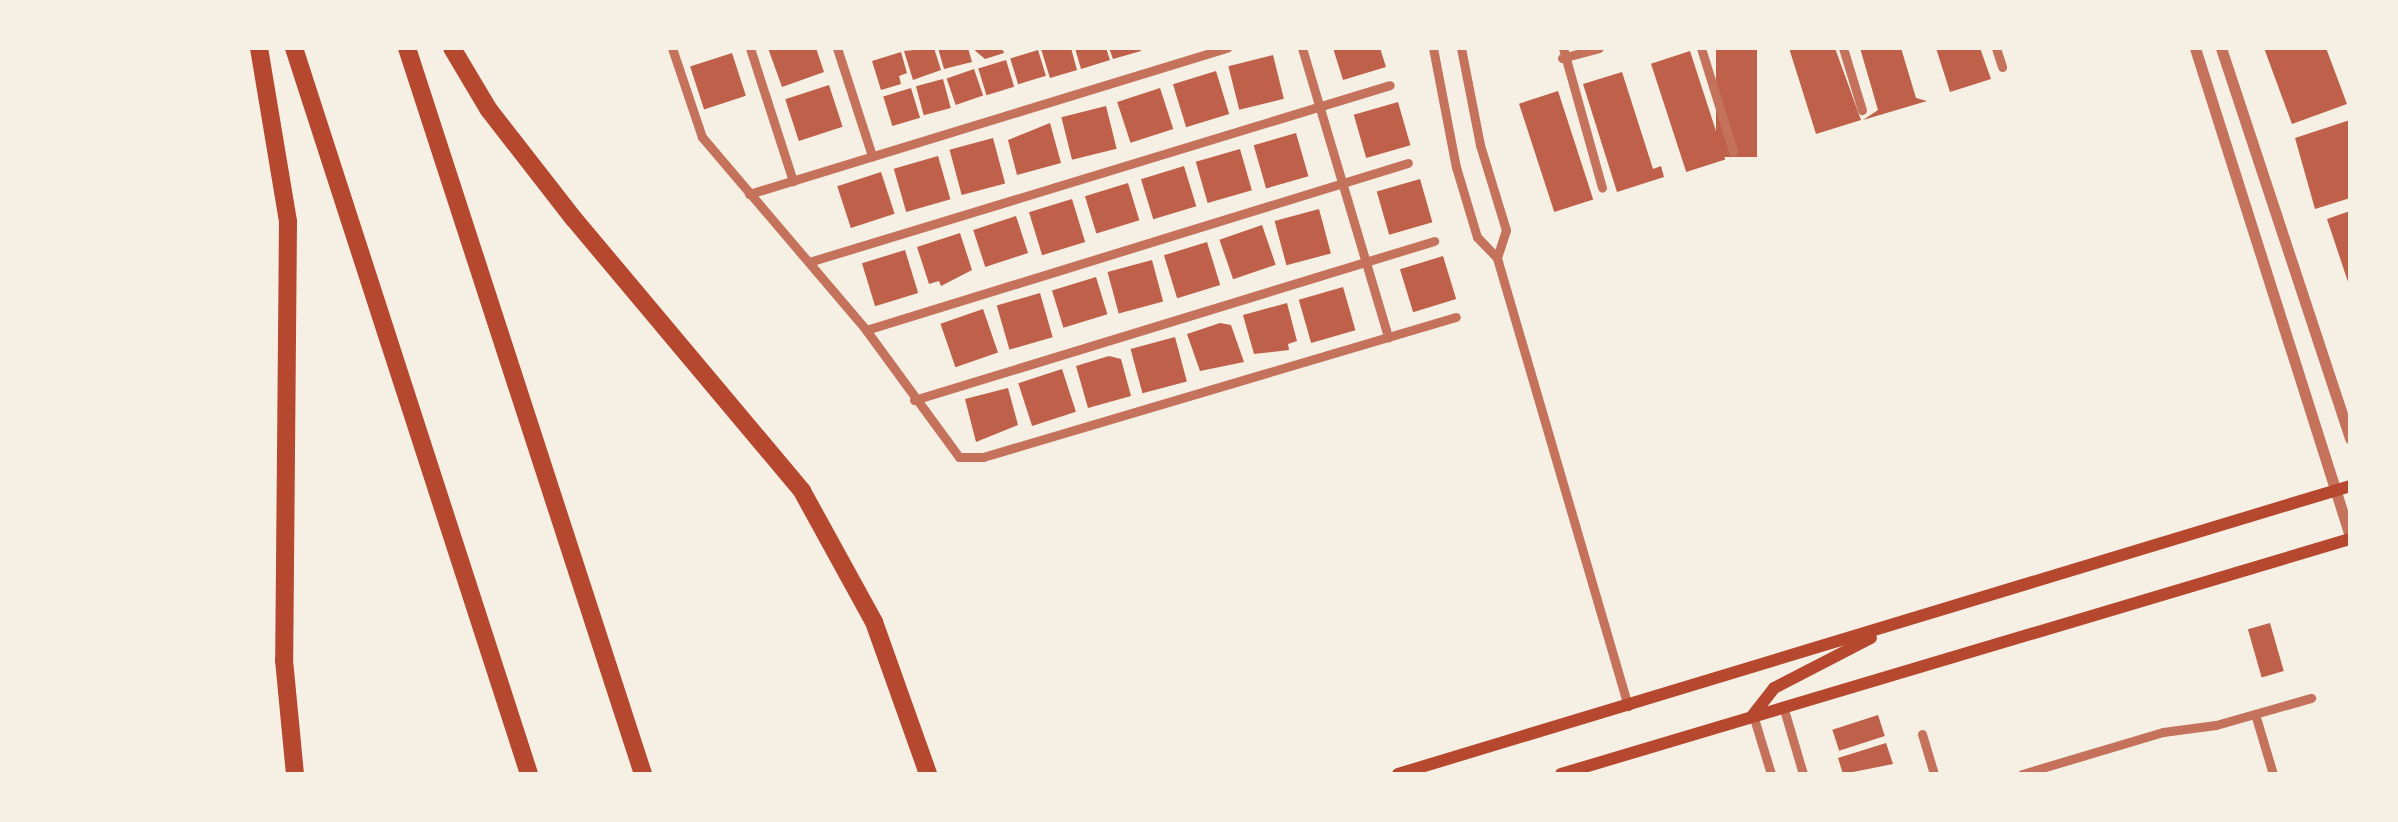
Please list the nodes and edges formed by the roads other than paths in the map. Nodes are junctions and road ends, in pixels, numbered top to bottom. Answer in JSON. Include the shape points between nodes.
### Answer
{"nodes":[{"id":1,"x":259,"y":48,"type":"edge"},
{"id":2,"x":294,"y":48,"type":"edge"},
{"id":3,"x":407,"y":48,"type":"edge"},
{"id":4,"x":452,"y":48,"type":"edge"},
{"id":5,"x":672,"y":48,"type":"edge"},
{"id":6,"x":750,"y":48,"type":"edge"},
{"id":7,"x":840,"y":48,"type":"edge"},
{"id":8,"x":1227,"y":48,"type":"edge"},
{"id":9,"x":1302,"y":48,"type":"edge"},
{"id":10,"x":1433,"y":48,"type":"edge"},
{"id":11,"x":1461,"y":48,"type":"edge"},
{"id":12,"x":1599,"y":48,"type":"edge"},
{"id":13,"x":1701,"y":48,"type":"edge"},
{"id":14,"x":1844,"y":48,"type":"edge"},
{"id":15,"x":1996,"y":48,"type":"edge"},
{"id":16,"x":2195,"y":48,"type":"edge"},
{"id":17,"x":2221,"y":48,"type":"edge"},
{"id":18,"x":1562,"y":53,"type":"edge"},
{"id":19,"x":2002,"y":67,"type":"dead end"},
{"id":20,"x":1390,"y":85,"type":"dead end"},
{"id":21,"x":1320,"y":107,"type":"junction"},
{"id":22,"x":1862,"y":110,"type":"dead end"},
{"id":23,"x":1733,"y":151,"type":"dead end"},
{"id":24,"x":872,"y":156,"type":"junction"},
{"id":25,"x":1408,"y":163,"type":"dead end"},
{"id":26,"x":793,"y":181,"type":"junction"},
{"id":27,"x":1343,"y":184,"type":"junction"},
{"id":28,"x":1602,"y":188,"type":"dead end"},
{"id":29,"x":748,"y":194,"type":"junction"},
{"id":30,"x":1434,"y":241,"type":"dead end"},
{"id":31,"x":1498,"y":258,"type":"junction"},
{"id":32,"x":1366,"y":261,"type":"junction"},
{"id":33,"x":809,"y":262,"type":"junction"},
{"id":34,"x":1456,"y":317,"type":"dead end"},
{"id":35,"x":866,"y":330,"type":"junction"},
{"id":36,"x":1388,"y":337,"type":"junction"},
{"id":37,"x":914,"y":400,"type":"junction"},
{"id":38,"x":2350,"y":438,"type":"edge"},
{"id":39,"x":2343,"y":488,"type":"edge"},
{"id":40,"x":2350,"y":537,"type":"edge"},
{"id":41,"x":1900,"y":623,"type":"junction"},
{"id":42,"x":2312,"y":698,"type":"dead end"},
{"id":43,"x":1628,"y":706,"type":"junction"},
{"id":44,"x":1783,"y":706,"type":"junction"},
{"id":45,"x":2255,"y":714,"type":"junction"},
{"id":46,"x":1753,"y":715,"type":"junction"},
{"id":47,"x":1922,"y":734,"type":"dead end"},
{"id":48,"x":295,"y":774,"type":"edge"},
{"id":49,"x":529,"y":774,"type":"edge"},
{"id":50,"x":642,"y":774,"type":"edge"},
{"id":51,"x":928,"y":774,"type":"edge"},
{"id":52,"x":1398,"y":774,"type":"edge"},
{"id":53,"x":1561,"y":774,"type":"edge"},
{"id":54,"x":1771,"y":774,"type":"edge"},
{"id":55,"x":1803,"y":774,"type":"edge"},
{"id":56,"x":1934,"y":774,"type":"edge"},
{"id":57,"x":2022,"y":774,"type":"edge"},
{"id":58,"x":2273,"y":774,"type":"edge"}],
"edges":[{"from":1,"to":48,"type":"highway","via":[[288,222],[284,660]]},
{"from":2,"to":49,"type":"highway"},
{"from":3,"to":50,"type":"highway"},
{"from":4,"to":51,"type":"highway","via":[[489,110],[574,219],[802,491],[874,622]]},
{"from":5,"to":29,"type":"street","via":[[702,137]]},
{"from":6,"to":26,"type":"street"},
{"from":7,"to":24,"type":"street"},
{"from":8,"to":24,"type":"street"},
{"from":9,"to":21,"type":"street"},
{"from":10,"to":31,"type":"street","via":[[1477,237]]},
{"from":11,"to":31,"type":"street","via":[[1506,230]]},
{"from":12,"to":18,"type":"street"},
{"from":13,"to":23,"type":"street"},
{"from":14,"to":22,"type":"street"},
{"from":15,"to":19,"type":"street"},
{"from":16,"to":39,"type":"street"},
{"from":17,"to":38,"type":"street"},
{"from":18,"to":28,"type":"street"},
{"from":20,"to":21,"type":"street"},
{"from":21,"to":27,"type":"street"},
{"from":21,"to":33,"type":"street"},
{"from":24,"to":26,"type":"street"},
{"from":25,"to":27,"type":"street"},
{"from":26,"to":29,"type":"street"},
{"from":27,"to":32,"type":"street"},
{"from":27,"to":35,"type":"street"},
{"from":29,"to":33,"type":"street"},
{"from":30,"to":32,"type":"street"},
{"from":31,"to":43,"type":"street"},
{"from":32,"to":36,"type":"street"},
{"from":32,"to":37,"type":"street"},
{"from":33,"to":35,"type":"street"},
{"from":34,"to":36,"type":"street"},
{"from":35,"to":37,"type":"street"},
{"from":36,"to":37,"type":"street","via":[[969,458],[950,451]]},
{"from":39,"to":40,"type":"street"},
{"from":39,"to":41,"type":"main road"},
{"from":40,"to":44,"type":"main road"},
{"from":41,"to":43,"type":"main road"},
{"from":41,"to":46,"type":"main road","via":[[1774,688]]},
{"from":42,"to":45,"type":"street"},
{"from":43,"to":52,"type":"main road"},
{"from":44,"to":46,"type":"main road"},
{"from":44,"to":55,"type":"street"},
{"from":45,"to":57,"type":"street","via":[[2162,732]]},
{"from":45,"to":58,"type":"street"},
{"from":46,"to":53,"type":"main road"},
{"from":46,"to":54,"type":"street"},
{"from":47,"to":56,"type":"street"}]}
